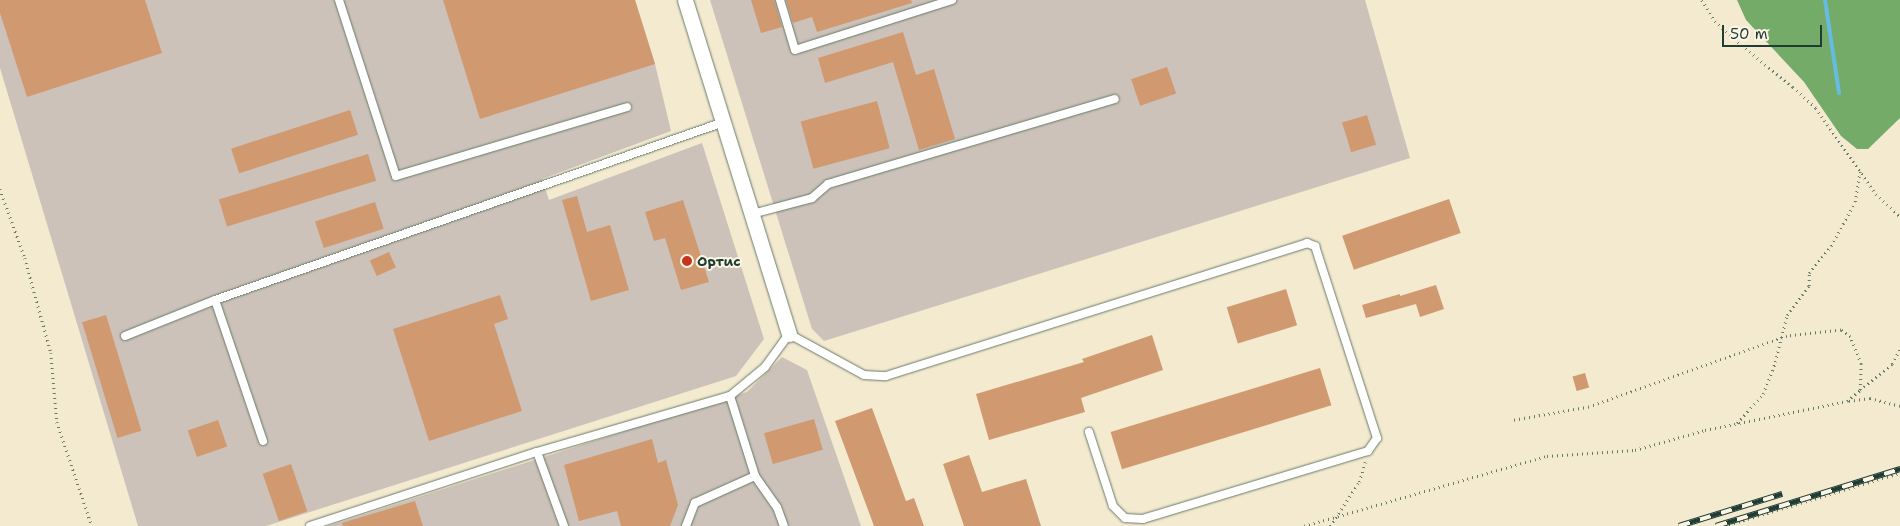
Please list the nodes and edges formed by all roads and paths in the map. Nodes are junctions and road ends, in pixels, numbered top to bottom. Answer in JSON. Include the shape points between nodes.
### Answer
{"nodes":[{"id":1,"x":338,"y":0,"type":"edge"},
{"id":2,"x":685,"y":0,"type":"edge"},
{"id":3,"x":780,"y":0,"type":"edge"},
{"id":4,"x":952,"y":0,"type":"edge"},
{"id":5,"x":1702,"y":0,"type":"edge"},
{"id":6,"x":1115,"y":100,"type":"dead end"},
{"id":7,"x":627,"y":107,"type":"dead end"},
{"id":8,"x":724,"y":122,"type":"junction"},
{"id":9,"x":1860,"y":171,"type":"junction"},
{"id":10,"x":0,"y":189,"type":"edge"},
{"id":11,"x":752,"y":214,"type":"junction"},
{"id":12,"x":1900,"y":216,"type":"edge"},
{"id":13,"x":215,"y":300,"type":"junction"},
{"id":14,"x":789,"y":334,"type":"junction"},
{"id":15,"x":125,"y":336,"type":"dead end"},
{"id":16,"x":1781,"y":338,"type":"junction"},
{"id":17,"x":1900,"y":348,"type":"edge"},
{"id":18,"x":1860,"y":390,"type":"junction"},
{"id":19,"x":730,"y":396,"type":"junction"},
{"id":20,"x":1847,"y":401,"type":"junction"},
{"id":21,"x":1900,"y":406,"type":"edge"},
{"id":22,"x":1510,"y":421,"type":"dead end"},
{"id":23,"x":1736,"y":424,"type":"junction"},
{"id":24,"x":1089,"y":432,"type":"dead end"},
{"id":25,"x":263,"y":441,"type":"dead end"},
{"id":26,"x":1368,"y":451,"type":"junction"},
{"id":27,"x":537,"y":452,"type":"junction"},
{"id":28,"x":1900,"y":473,"type":"edge"},
{"id":29,"x":755,"y":476,"type":"junction"},
{"id":30,"x":1337,"y":515,"type":"junction"},
{"id":31,"x":92,"y":526,"type":"edge"},
{"id":32,"x":310,"y":526,"type":"edge"},
{"id":33,"x":564,"y":526,"type":"edge"},
{"id":34,"x":686,"y":526,"type":"edge"},
{"id":35,"x":784,"y":526,"type":"edge"},
{"id":36,"x":1304,"y":526,"type":"edge"},
{"id":37,"x":1330,"y":526,"type":"edge"},
{"id":38,"x":1724,"y":526,"type":"edge"}],
"edges":[{"from":1,"to":7,"type":"lane","via":[[396,176]]},
{"from":2,"to":8,"type":"street"},
{"from":3,"to":4,"type":"lane","via":[[795,50]]},
{"from":5,"to":9,"type":"path","via":[[1715,21],[1816,108]]},
{"from":6,"to":11,"type":"lane","via":[[828,184],[812,198]]},
{"from":8,"to":11,"type":"street"},
{"from":8,"to":13,"type":"lane"},
{"from":9,"to":12,"type":"path","via":[[1876,194]]},
{"from":9,"to":16,"type":"path","via":[[1855,202],[1831,246],[1809,273],[1809,286],[1787,315]]},
{"from":10,"to":31,"type":"path","via":[[51,353],[57,422]]},
{"from":11,"to":14,"type":"street"},
{"from":13,"to":15,"type":"lane"},
{"from":13,"to":25,"type":"lane"},
{"from":14,"to":19,"type":"lane","via":[[765,367]]},
{"from":14,"to":26,"type":"lane","via":[[864,375],[886,376],[1307,243],[1315,246],[1377,438]]},
{"from":16,"to":18,"type":"path","via":[[1841,330],[1850,337],[1861,364]]},
{"from":16,"to":22,"type":"path","via":[[1590,407]]},
{"from":16,"to":23,"type":"path","via":[[1763,394]]},
{"from":17,"to":18,"type":"path","via":[[1892,364]]},
{"from":18,"to":20,"type":"path"},
{"from":19,"to":27,"type":"lane"},
{"from":19,"to":29,"type":"lane"},
{"from":20,"to":21,"type":"path","via":[[1870,398]]},
{"from":20,"to":23,"type":"path"},
{"from":23,"to":30,"type":"path","via":[[1635,450],[1547,456]]},
{"from":24,"to":26,"type":"lane","via":[[1113,506],[1125,518],[1143,519]]},
{"from":26,"to":30,"type":"path","via":[[1359,482]]},
{"from":27,"to":32,"type":"lane"},
{"from":27,"to":33,"type":"lane"},
{"from":28,"to":38,"type":"path"},
{"from":29,"to":34,"type":"lane","via":[[695,503]]},
{"from":29,"to":35,"type":"lane","via":[[777,507]]},
{"from":30,"to":36,"type":"path"},
{"from":30,"to":37,"type":"path"}]}
